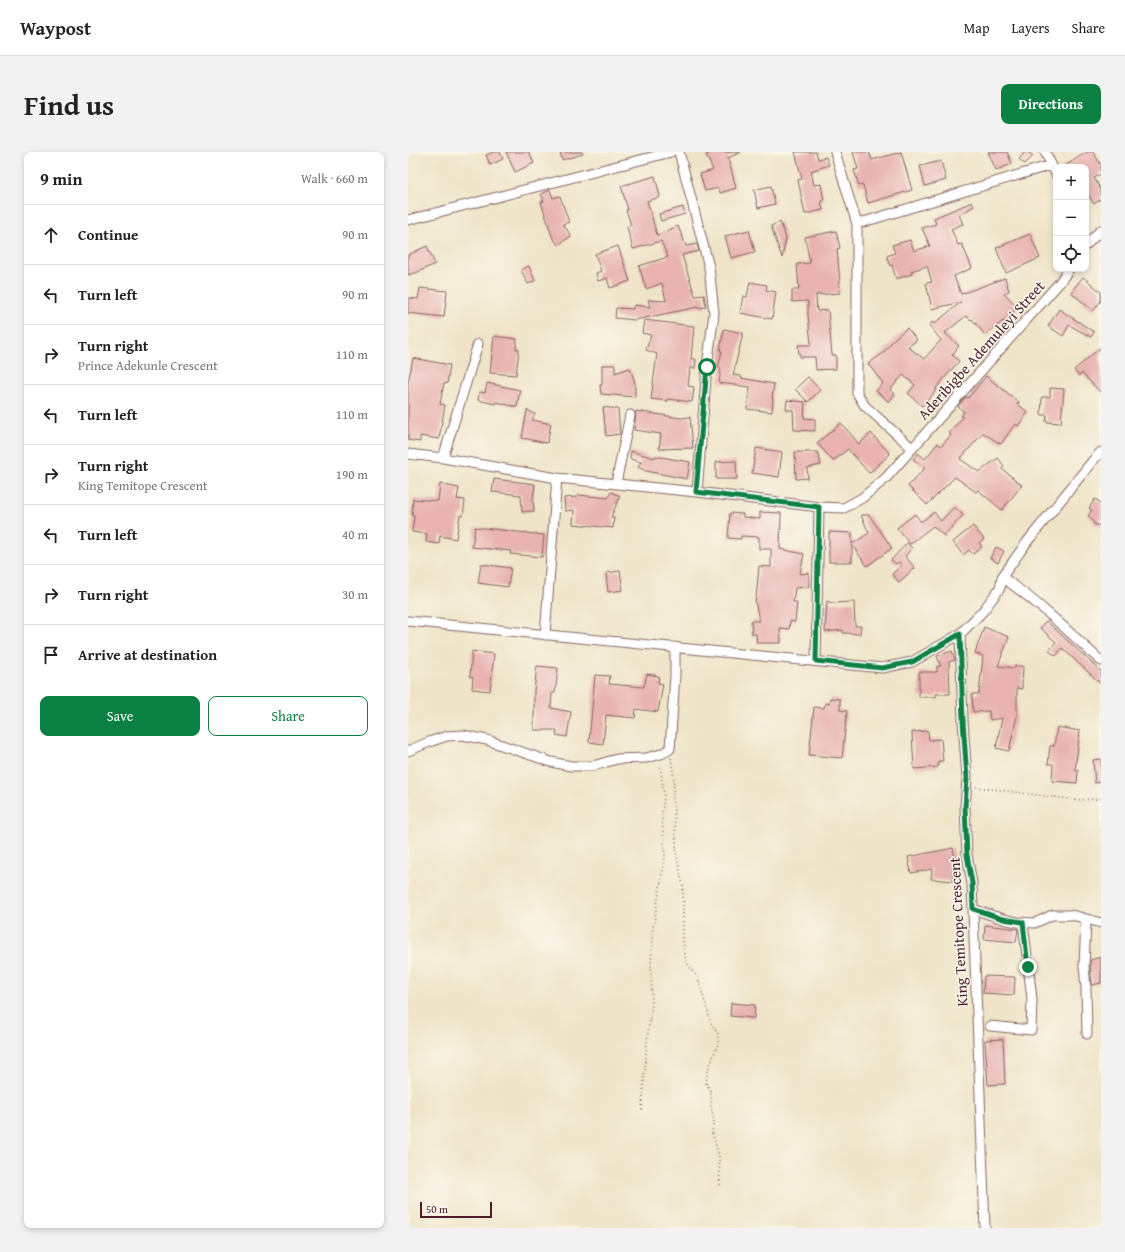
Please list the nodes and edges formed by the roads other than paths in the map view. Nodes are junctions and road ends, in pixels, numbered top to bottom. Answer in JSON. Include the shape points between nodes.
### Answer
{"nodes":[{"id":1,"x":671,"y":152,"type":"edge"},
{"id":2,"x":679,"y":152,"type":"edge"},
{"id":3,"x":835,"y":152,"type":"edge"},
{"id":4,"x":1045,"y":152,"type":"edge"},
{"id":5,"x":1051,"y":165,"type":"junction"},
{"id":6,"x":1053,"y":169,"type":"edge"},
{"id":7,"x":408,"y":220,"type":"edge"},
{"id":8,"x":857,"y":224,"type":"junction"},
{"id":9,"x":1101,"y":230,"type":"edge"},
{"id":10,"x":1089,"y":239,"type":"edge"},
{"id":11,"x":1067,"y":272,"type":"edge"},
{"id":12,"x":478,"y":344,"type":"dead end"},
{"id":13,"x":630,"y":414,"type":"dead end"},
{"id":14,"x":912,"y":448,"type":"junction"},
{"id":15,"x":408,"y":454,"type":"edge"},
{"id":16,"x":1099,"y":457,"type":"edge"},
{"id":17,"x":443,"y":458,"type":"junction"},
{"id":18,"x":557,"y":478,"type":"junction"},
{"id":19,"x":616,"y":483,"type":"junction"},
{"id":20,"x":696,"y":492,"type":"junction"},
{"id":21,"x":819,"y":507,"type":"junction"},
{"id":22,"x":1002,"y":577,"type":"junction"},
{"id":23,"x":408,"y":622,"type":"edge"},
{"id":24,"x":960,"y":634,"type":"junction"},
{"id":25,"x":545,"y":635,"type":"junction"},
{"id":26,"x":675,"y":647,"type":"junction"},
{"id":27,"x":816,"y":661,"type":"junction"},
{"id":28,"x":1101,"y":661,"type":"edge"},
{"id":29,"x":408,"y":751,"type":"edge"},
{"id":30,"x":973,"y":909,"type":"junction"},
{"id":31,"x":1086,"y":920,"type":"junction"},
{"id":32,"x":1023,"y":922,"type":"junction"},
{"id":33,"x":1101,"y":923,"type":"edge"},
{"id":34,"x":990,"y":1026,"type":"dead end"},
{"id":35,"x":1087,"y":1034,"type":"dead end"},
{"id":36,"x":985,"y":1228,"type":"edge"}],
"edges":[{"from":1,"to":7,"type":"street"},
{"from":2,"to":20,"type":"street","via":[[709,266],[714,312]]},
{"from":3,"to":8,"type":"street"},
{"from":4,"to":5,"type":"street"},
{"from":5,"to":6,"type":"street"},
{"from":5,"to":8,"type":"street"},
{"from":8,"to":14,"type":"street","via":[[857,393],[865,406]]},
{"from":9,"to":10,"type":"street"},
{"from":11,"to":14,"type":"street","name":"Aderibigbe Ademuleyi Street"},
{"from":12,"to":17,"type":"street"},
{"from":13,"to":19,"type":"street"},
{"from":14,"to":21,"type":"street","name":"Aderibigbe Ademuleyi Street","via":[[886,478],[862,498],[844,508]]},
{"from":15,"to":17,"type":"street","name":"Aderibigbe Ademuleyi Street"},
{"from":16,"to":22,"type":"street","via":[[1027,542]]},
{"from":17,"to":18,"type":"street","name":"Aderibigbe Ademuleyi Street"},
{"from":18,"to":19,"type":"street","name":"Aderibigbe Ademuleyi Street"},
{"from":18,"to":25,"type":"street"},
{"from":19,"to":20,"type":"street","name":"Aderibigbe Ademuleyi Street"},
{"from":20,"to":21,"type":"street","name":"Aderibigbe Ademuleyi Street"},
{"from":21,"to":27,"type":"street"},
{"from":22,"to":24,"type":"street","via":[[1000,588],[983,611]]},
{"from":22,"to":28,"type":"street","via":[[1024,593]]},
{"from":23,"to":25,"type":"street"},
{"from":24,"to":27,"type":"street","via":[[912,662],[882,668]]},
{"from":24,"to":30,"type":"street","name":"King Temitope Crescent","via":[[967,855]]},
{"from":25,"to":26,"type":"street"},
{"from":26,"to":27,"type":"street"},
{"from":26,"to":29,"type":"street","via":[[670,749],[661,754],[646,758],[617,758],[593,766],[571,766],[551,762],[487,740],[462,735],[448,736]]},
{"from":30,"to":32,"type":"street","via":[[1003,919]]},
{"from":30,"to":36,"type":"street","name":"King Temitope Crescent"},
{"from":31,"to":32,"type":"street","via":[[1072,915],[1052,915],[1035,923]]},
{"from":31,"to":33,"type":"street"},
{"from":31,"to":35,"type":"street","via":[[1084,966]]},
{"from":32,"to":34,"type":"street","via":[[1032,1000],[1031,1030]]}]}
